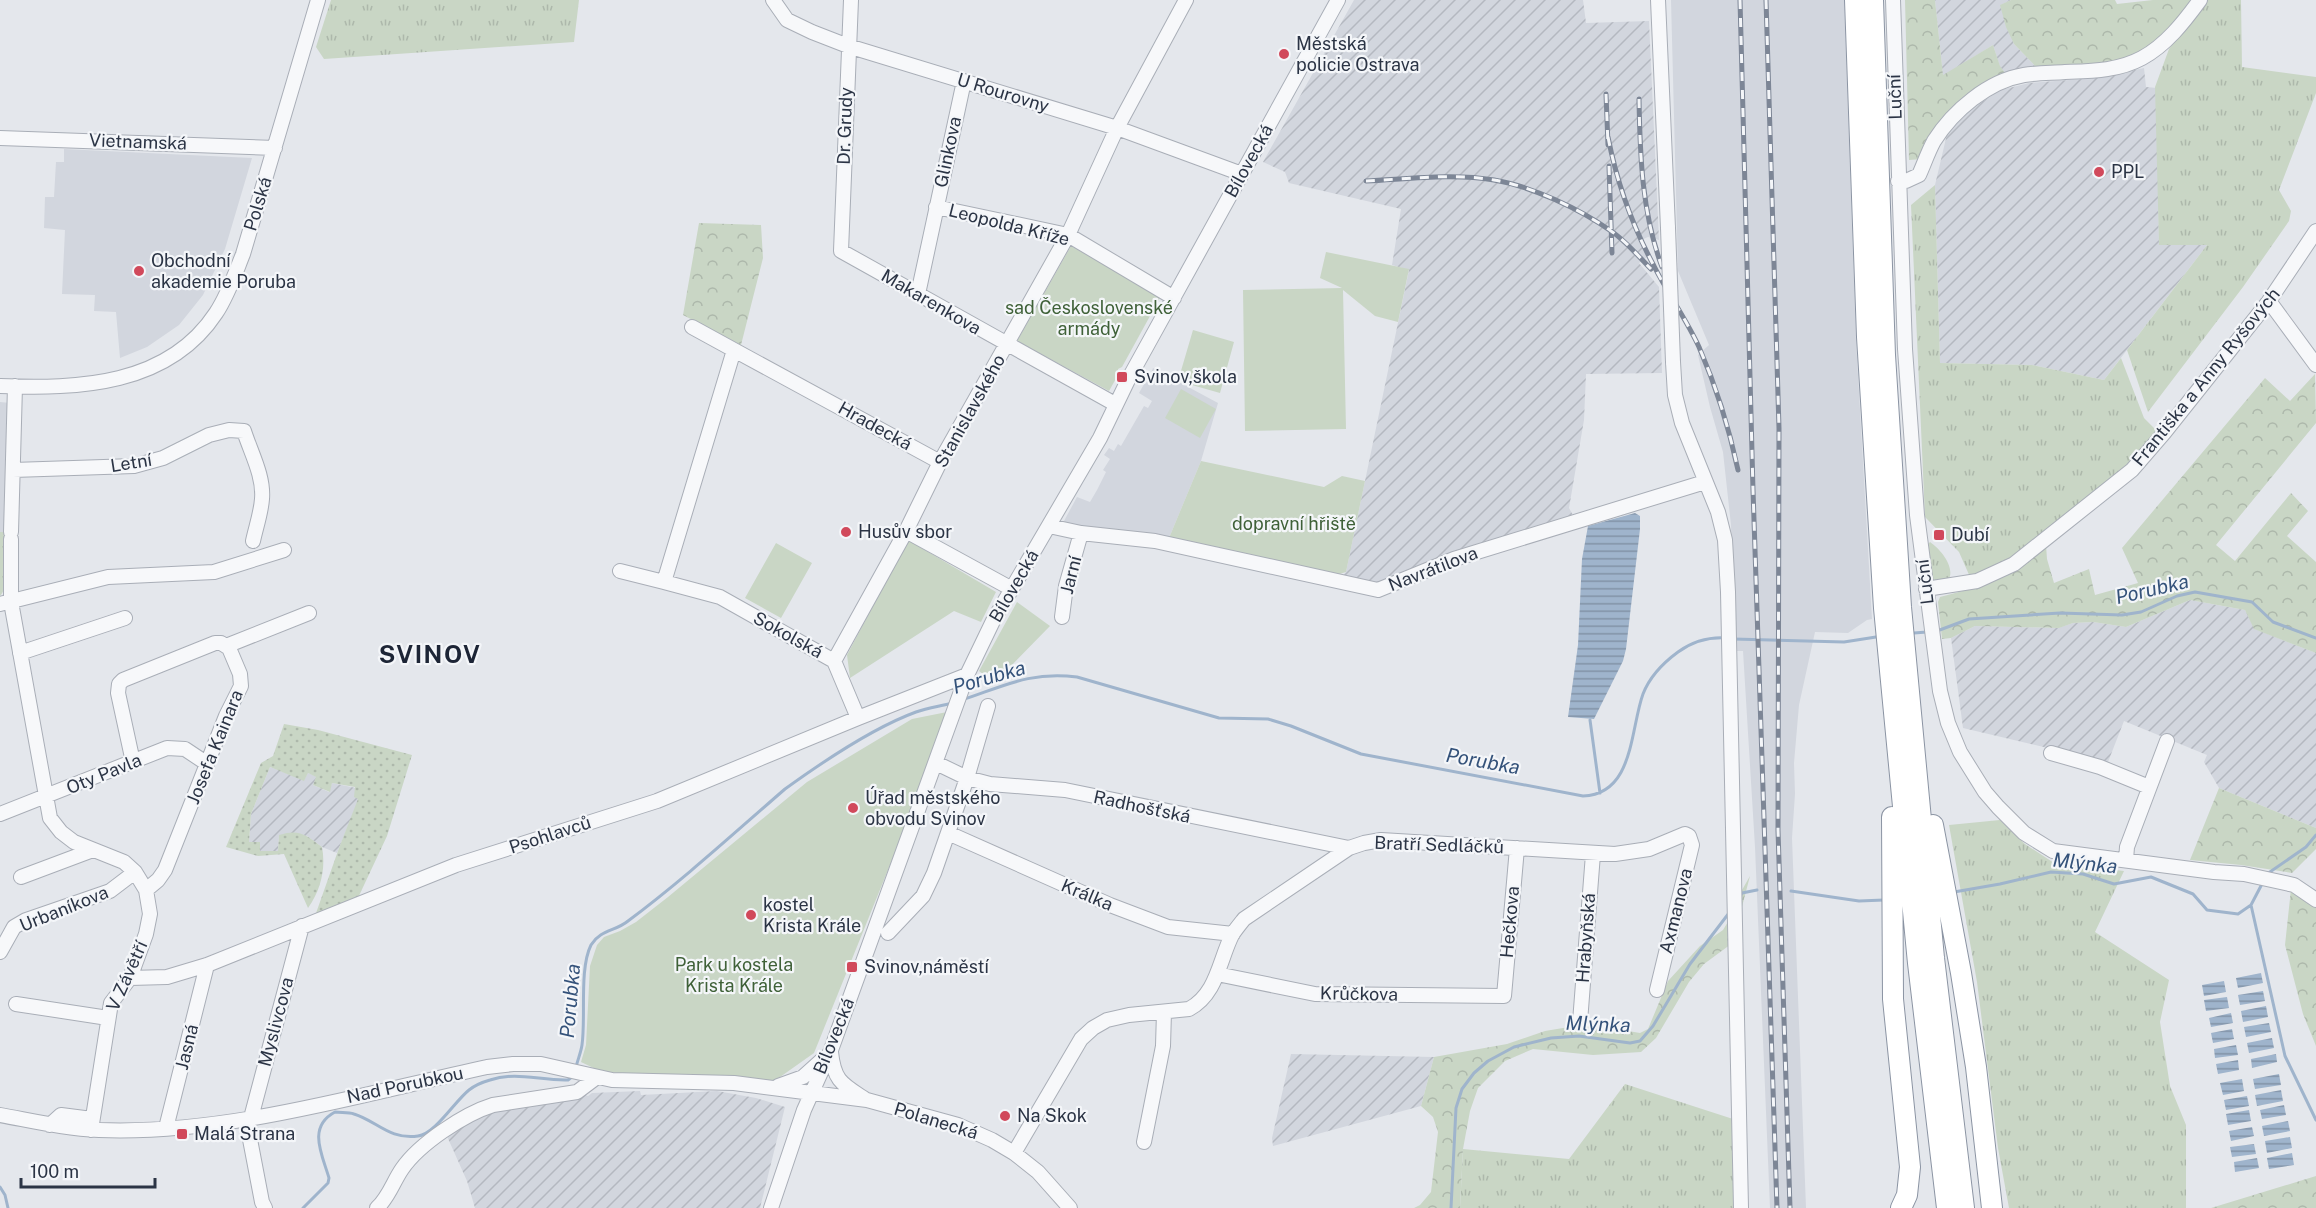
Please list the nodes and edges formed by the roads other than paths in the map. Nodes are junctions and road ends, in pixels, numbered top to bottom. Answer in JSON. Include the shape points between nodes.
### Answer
{"nodes":[{"id":1,"x":318,"y":0,"type":"edge"},
{"id":2,"x":773,"y":0,"type":"edge"},
{"id":3,"x":851,"y":0,"type":"edge"},
{"id":4,"x":1186,"y":0,"type":"edge"},
{"id":5,"x":1338,"y":0,"type":"edge"},
{"id":6,"x":1658,"y":0,"type":"edge"},
{"id":7,"x":1855,"y":0,"type":"edge"},
{"id":8,"x":1872,"y":0,"type":"edge"},
{"id":9,"x":1893,"y":0,"type":"edge"},
{"id":10,"x":2200,"y":0,"type":"edge"},
{"id":11,"x":848,"y":46,"type":"junction"},
{"id":12,"x":964,"y":81,"type":"junction"},
{"id":13,"x":1117,"y":128,"type":"junction"},
{"id":14,"x":0,"y":138,"type":"edge"},
{"id":15,"x":275,"y":148,"type":"junction"},
{"id":16,"x":1242,"y":174,"type":"junction"},
{"id":17,"x":1898,"y":181,"type":"junction"},
{"id":18,"x":936,"y":207,"type":"junction"},
{"id":19,"x":2316,"y":231,"type":"edge"},
{"id":20,"x":1068,"y":236,"type":"junction"},
{"id":21,"x":841,"y":251,"type":"joint"},
{"id":22,"x":918,"y":294,"type":"junction"},
{"id":23,"x":1174,"y":298,"type":"junction"},
{"id":24,"x":2268,"y":301,"type":"junction"},
{"id":25,"x":692,"y":327,"type":"dead end"},
{"id":26,"x":1007,"y":345,"type":"junction"},
{"id":27,"x":734,"y":350,"type":"junction"},
{"id":28,"x":2316,"y":365,"type":"edge"},
{"id":29,"x":0,"y":386,"type":"edge"},
{"id":30,"x":15,"y":386,"type":"junction"},
{"id":31,"x":1115,"y":404,"type":"junction"},
{"id":32,"x":940,"y":462,"type":"junction"},
{"id":33,"x":13,"y":470,"type":"junction"},
{"id":34,"x":1705,"y":482,"type":"junction"},
{"id":35,"x":1049,"y":526,"type":"junction"},
{"id":36,"x":906,"y":531,"type":"junction"},
{"id":37,"x":1081,"y":533,"type":"junction"},
{"id":38,"x":254,"y":541,"type":"dead end"},
{"id":39,"x":284,"y":550,"type":"dead end"},
{"id":40,"x":620,"y":571,"type":"dead end"},
{"id":41,"x":664,"y":582,"type":"junction"},
{"id":42,"x":1012,"y":589,"type":"junction"},
{"id":43,"x":1926,"y":589,"type":"junction"},
{"id":44,"x":6,"y":603,"type":"edge"},
{"id":45,"x":1892,"y":608,"type":"junction"},
{"id":46,"x":309,"y":613,"type":"dead end"},
{"id":47,"x":1062,"y":617,"type":"dead end"},
{"id":48,"x":124,"y":618,"type":"dead end"},
{"id":49,"x":226,"y":646,"type":"junction"},
{"id":50,"x":20,"y":653,"type":"junction"},
{"id":51,"x":834,"y":661,"type":"junction"},
{"id":52,"x":1898,"y":664,"type":"junction"},
{"id":53,"x":967,"y":675,"type":"junction"},
{"id":54,"x":988,"y":706,"type":"dead end"},
{"id":55,"x":858,"y":718,"type":"junction"},
{"id":56,"x":2167,"y":741,"type":"dead end"},
{"id":57,"x":2051,"y":753,"type":"dead end"},
{"id":58,"x":133,"y":762,"type":"junction"},
{"id":59,"x":206,"y":763,"type":"junction"},
{"id":60,"x":936,"y":763,"type":"junction"},
{"id":61,"x":967,"y":778,"type":"junction"},
{"id":62,"x":2149,"y":787,"type":"junction"},
{"id":63,"x":46,"y":797,"type":"junction"},
{"id":64,"x":0,"y":814,"type":"edge"},
{"id":65,"x":948,"y":833,"type":"junction"},
{"id":66,"x":1686,"y":834,"type":"joint"},
{"id":67,"x":1349,"y":848,"type":"junction"},
{"id":68,"x":1517,"y":848,"type":"junction"},
{"id":69,"x":93,"y":850,"type":"junction"},
{"id":70,"x":1593,"y":854,"type":"junction"},
{"id":71,"x":2126,"y":860,"type":"junction"},
{"id":72,"x":135,"y":872,"type":"junction"},
{"id":73,"x":21,"y":877,"type":"dead end"},
{"id":74,"x":146,"y":890,"type":"junction"},
{"id":75,"x":2316,"y":900,"type":"edge"},
{"id":76,"x":302,"y":926,"type":"junction"},
{"id":77,"x":888,"y":933,"type":"dead end"},
{"id":78,"x":1233,"y":934,"type":"junction"},
{"id":79,"x":0,"y":952,"type":"edge"},
{"id":80,"x":207,"y":965,"type":"junction"},
{"id":81,"x":1217,"y":974,"type":"junction"},
{"id":82,"x":130,"y":978,"type":"junction"},
{"id":83,"x":1657,"y":990,"type":"dead end"},
{"id":84,"x":1504,"y":996,"type":"joint"},
{"id":85,"x":16,"y":1004,"type":"dead end"},
{"id":86,"x":1164,"y":1012,"type":"junction"},
{"id":87,"x":108,"y":1018,"type":"junction"},
{"id":88,"x":1580,"y":1022,"type":"dead end"},
{"id":89,"x":831,"y":1050,"type":"junction"},
{"id":90,"x":597,"y":1077,"type":"junction"},
{"id":91,"x":773,"y":1087,"type":"junction"},
{"id":92,"x":811,"y":1092,"type":"junction"},
{"id":93,"x":867,"y":1100,"type":"junction"},
{"id":94,"x":0,"y":1115,"type":"edge"},
{"id":95,"x":251,"y":1118,"type":"junction"},
{"id":96,"x":92,"y":1124,"type":"junction"},
{"id":97,"x":166,"y":1128,"type":"junction"},
{"id":98,"x":1144,"y":1142,"type":"dead end"},
{"id":99,"x":1014,"y":1153,"type":"junction"},
{"id":100,"x":265,"y":1208,"type":"edge"},
{"id":101,"x":377,"y":1208,"type":"edge"},
{"id":102,"x":771,"y":1208,"type":"edge"},
{"id":103,"x":1070,"y":1208,"type":"edge"},
{"id":104,"x":1741,"y":1208,"type":"edge"},
{"id":105,"x":1901,"y":1208,"type":"edge"},
{"id":106,"x":1947,"y":1208,"type":"edge"},
{"id":107,"x":1964,"y":1208,"type":"edge"},
{"id":108,"x":1992,"y":1208,"type":"edge"}],
"edges":[{"from":1,"to":15,"type":"street","name":"Polská"},
{"from":2,"to":11,"type":"street","name":"U Rourovny","via":[[787,20]]},
{"from":3,"to":11,"type":"street","name":"Dr. Grudy"},
{"from":4,"to":13,"type":"street","name":"Stanislavského"},
{"from":5,"to":16,"type":"street","name":"Bílovecká"},
{"from":6,"to":34,"type":"street","bridge":true,"via":[[1675,395]]},
{"from":7,"to":45,"type":"highway","via":[[1867,337]]},
{"from":8,"to":45,"type":"highway"},
{"from":9,"to":17,"type":"street","name":"Luční"},
{"from":10,"to":17,"type":"street","via":[[2172,35],[2136,60],[2101,70],[2003,80],[1951,118],[1933,143],[1919,175]]},
{"from":11,"to":12,"type":"street","name":"U Rourovny"},
{"from":11,"to":21,"type":"street","name":"Dr. Grudy"},
{"from":12,"to":13,"type":"street","name":"U Rourovny"},
{"from":12,"to":18,"type":"street","name":"Glinkova"},
{"from":13,"to":16,"type":"street","name":"U Rourovny"},
{"from":13,"to":20,"type":"street","name":"Stanislavského"},
{"from":14,"to":15,"type":"street","name":"Vietnamská"},
{"from":15,"to":30,"type":"street","name":"Polská","via":[[233,280],[216,313],[191,340],[157,364],[118,379],[70,386]]},
{"from":16,"to":23,"type":"street","name":"Bílovecká"},
{"from":17,"to":43,"type":"street","name":"Luční","via":[[1909,409]]},
{"from":18,"to":20,"type":"street","name":"Leopolda Kříže"},
{"from":18,"to":22,"type":"street","name":"Glinkova"},
{"from":19,"to":24,"type":"street","name":"Františka a Anny Ryšových"},
{"from":20,"to":23,"type":"street","name":"Leopolda Kříže"},
{"from":20,"to":26,"type":"street","name":"Stanislavského"},
{"from":21,"to":22,"type":"street","name":"Makarenkova"},
{"from":22,"to":26,"type":"street","name":"Makarenkova"},
{"from":23,"to":31,"type":"street","name":"Bílovecká"},
{"from":24,"to":28,"type":"street"},
{"from":24,"to":43,"type":"street","name":"Františka a Anny Ryšových","via":[[2132,470],[2014,564],[1977,581]]},
{"from":25,"to":27,"type":"street"},
{"from":26,"to":31,"type":"street","name":"Makarenkova"},
{"from":26,"to":32,"type":"street","name":"Stanislavského"},
{"from":27,"to":32,"type":"street","name":"Hradecká"},
{"from":27,"to":41,"type":"street"},
{"from":29,"to":30,"type":"street","name":"Polská"},
{"from":30,"to":33,"type":"street","name":"V Závětří"},
{"from":31,"to":35,"type":"street","name":"Bílovecká"},
{"from":32,"to":36,"type":"street","name":"Stanislavského"},
{"from":33,"to":38,"type":"street","name":"Letní","via":[[134,466],[163,458],[209,435],[244,431],[261,478],[262,500]]},
{"from":33,"to":44,"type":"street","name":"V Závětří"},
{"from":34,"to":37,"type":"street","name":"Navrátilova","via":[[1454,559],[1378,590],[1155,541]]},
{"from":34,"to":104,"type":"street","via":[[1725,540]]},
{"from":35,"to":37,"type":"street","name":"Navrátilova"},
{"from":35,"to":42,"type":"street","name":"Bílovecká"},
{"from":36,"to":42,"type":"street"},
{"from":36,"to":51,"type":"street","name":"Stanislavského"},
{"from":37,"to":47,"type":"street","name":"Jarní"},
{"from":39,"to":44,"type":"street","via":[[214,572],[108,577]]},
{"from":40,"to":41,"type":"street"},
{"from":41,"to":51,"type":"street","name":"Sokolská","via":[[720,597]]},
{"from":42,"to":53,"type":"street","name":"Bílovecká"},
{"from":43,"to":71,"type":"street","name":"Luční","via":[[1948,723],[1960,752],[1985,792],[2024,833],[2052,851]]},
{"from":44,"to":50,"type":"street","name":"V Závětří"},
{"from":45,"to":52,"type":"highway"},
{"from":46,"to":49,"type":"street"},
{"from":48,"to":50,"type":"street"},
{"from":49,"to":58,"type":"street","via":[[215,643],[119,684]]},
{"from":49,"to":59,"type":"street","name":"Josefa Kainara","via":[[240,674],[241,686]]},
{"from":50,"to":63,"type":"street","name":"V Závětří"},
{"from":51,"to":55,"type":"street","name":"Sokolská"},
{"from":52,"to":105,"type":"highway","via":[[1888,733],[1893,999],[1910,1167],[1907,1195]]},
{"from":52,"to":106,"type":"highway","via":[[1918,963]]},
{"from":52,"to":107,"type":"highway"},
{"from":52,"to":108,"type":"highway","via":[[1917,697],[1927,790],[1976,1067]]},
{"from":53,"to":55,"type":"street","name":"Psohlavců"},
{"from":53,"to":60,"type":"street","name":"Bílovecká"},
{"from":54,"to":61,"type":"street"},
{"from":55,"to":76,"type":"street","name":"Psohlavců","via":[[657,801],[456,865]]},
{"from":56,"to":62,"type":"street"},
{"from":57,"to":62,"type":"street"},
{"from":58,"to":59,"type":"street","name":"Oty Pavla","via":[[176,747],[185,748]]},
{"from":58,"to":63,"type":"street","name":"Oty Pavla"},
{"from":59,"to":74,"type":"street","name":"Josefa Kainara","via":[[165,870]]},
{"from":60,"to":61,"type":"street","name":"Radhošťská"},
{"from":60,"to":89,"type":"street","name":"Bílovecká"},
{"from":61,"to":65,"type":"street"},
{"from":61,"to":67,"type":"street","name":"Radhošťská","via":[[990,784],[1065,790]]},
{"from":62,"to":71,"type":"street"},
{"from":63,"to":64,"type":"street","name":"Oty Pavla"},
{"from":63,"to":69,"type":"street","name":"V Závětří","via":[[50,818],[61,832]]},
{"from":65,"to":77,"type":"street","via":[[923,896]]},
{"from":65,"to":78,"type":"street","name":"Králka","via":[[1168,927]]},
{"from":66,"to":70,"type":"street","name":"Bratří Sedláčků","via":[[1649,849]]},
{"from":66,"to":83,"type":"street","name":"Axmanova","via":[[1692,845]]},
{"from":67,"to":68,"type":"street","name":"Bratří Sedláčků","via":[[1381,840]]},
{"from":67,"to":78,"type":"street","name":"Bratří Sedláčků","via":[[1244,919]]},
{"from":68,"to":70,"type":"street","name":"Bratří Sedláčků"},
{"from":68,"to":84,"type":"street","name":"Hečkova"},
{"from":69,"to":72,"type":"street","name":"V Závětří","via":[[124,862]]},
{"from":69,"to":73,"type":"street"},
{"from":70,"to":88,"type":"street","name":"Hrabyňská"},
{"from":71,"to":75,"type":"street","name":"Luční","via":[[2244,873],[2287,883]]},
{"from":72,"to":74,"type":"street","name":"V Závětří"},
{"from":72,"to":79,"type":"street","name":"Urbaníkova","via":[[110,891],[14,927]]},
{"from":74,"to":82,"type":"street","name":"V Závětří","via":[[150,914]]},
{"from":76,"to":80,"type":"street","name":"Psohlavců"},
{"from":76,"to":95,"type":"street","name":"Myslivcova"},
{"from":78,"to":81,"type":"street","name":"Bratří Sedláčků"},
{"from":80,"to":82,"type":"street","name":"Psohlavců","via":[[167,977]]},
{"from":80,"to":97,"type":"street","name":"Jasná"},
{"from":81,"to":84,"type":"street","name":"Krůčkova","via":[[1315,994]]},
{"from":81,"to":86,"type":"street","name":"Bratří Sedláčků","via":[[1211,989],[1195,1006]]},
{"from":82,"to":87,"type":"street","name":"V Závětří","via":[[111,1003]]},
{"from":85,"to":87,"type":"street"},
{"from":86,"to":98,"type":"street","via":[[1162,1046]]},
{"from":86,"to":99,"type":"street","name":"Bratří Sedláčků","via":[[1107,1020],[1081,1039]]},
{"from":87,"to":96,"type":"street","name":"V Závětří"},
{"from":89,"to":91,"type":"street","via":[[803,1077]]},
{"from":89,"to":92,"type":"street","name":"Bílovecká"},
{"from":89,"to":93,"type":"street","via":[[833,1069],[840,1082]]},
{"from":90,"to":91,"type":"street","name":"Nad Porubkou"},
{"from":90,"to":95,"type":"street","name":"Nad Porubkou","via":[[541,1064],[487,1067]]},
{"from":90,"to":101,"type":"street","via":[[577,1092],[493,1105],[449,1128],[404,1166]]},
{"from":91,"to":92,"type":"street","name":"Nad Porubkou"},
{"from":92,"to":93,"type":"street","name":"Polanecká"},
{"from":92,"to":102,"type":"street","name":"Bílovecká"},
{"from":93,"to":99,"type":"street","name":"Polanecká","via":[[964,1127]]},
{"from":94,"to":96,"type":"street","name":"Nad Porubkou","via":[[50,1125]]},
{"from":95,"to":97,"type":"street","name":"Nad Porubkou"},
{"from":95,"to":100,"type":"street","name":"Myslivcova","via":[[248,1129]]},
{"from":96,"to":97,"type":"street","name":"Nad Porubkou"},
{"from":99,"to":103,"type":"street","name":"Polanecká","via":[[1047,1181]]}]}
